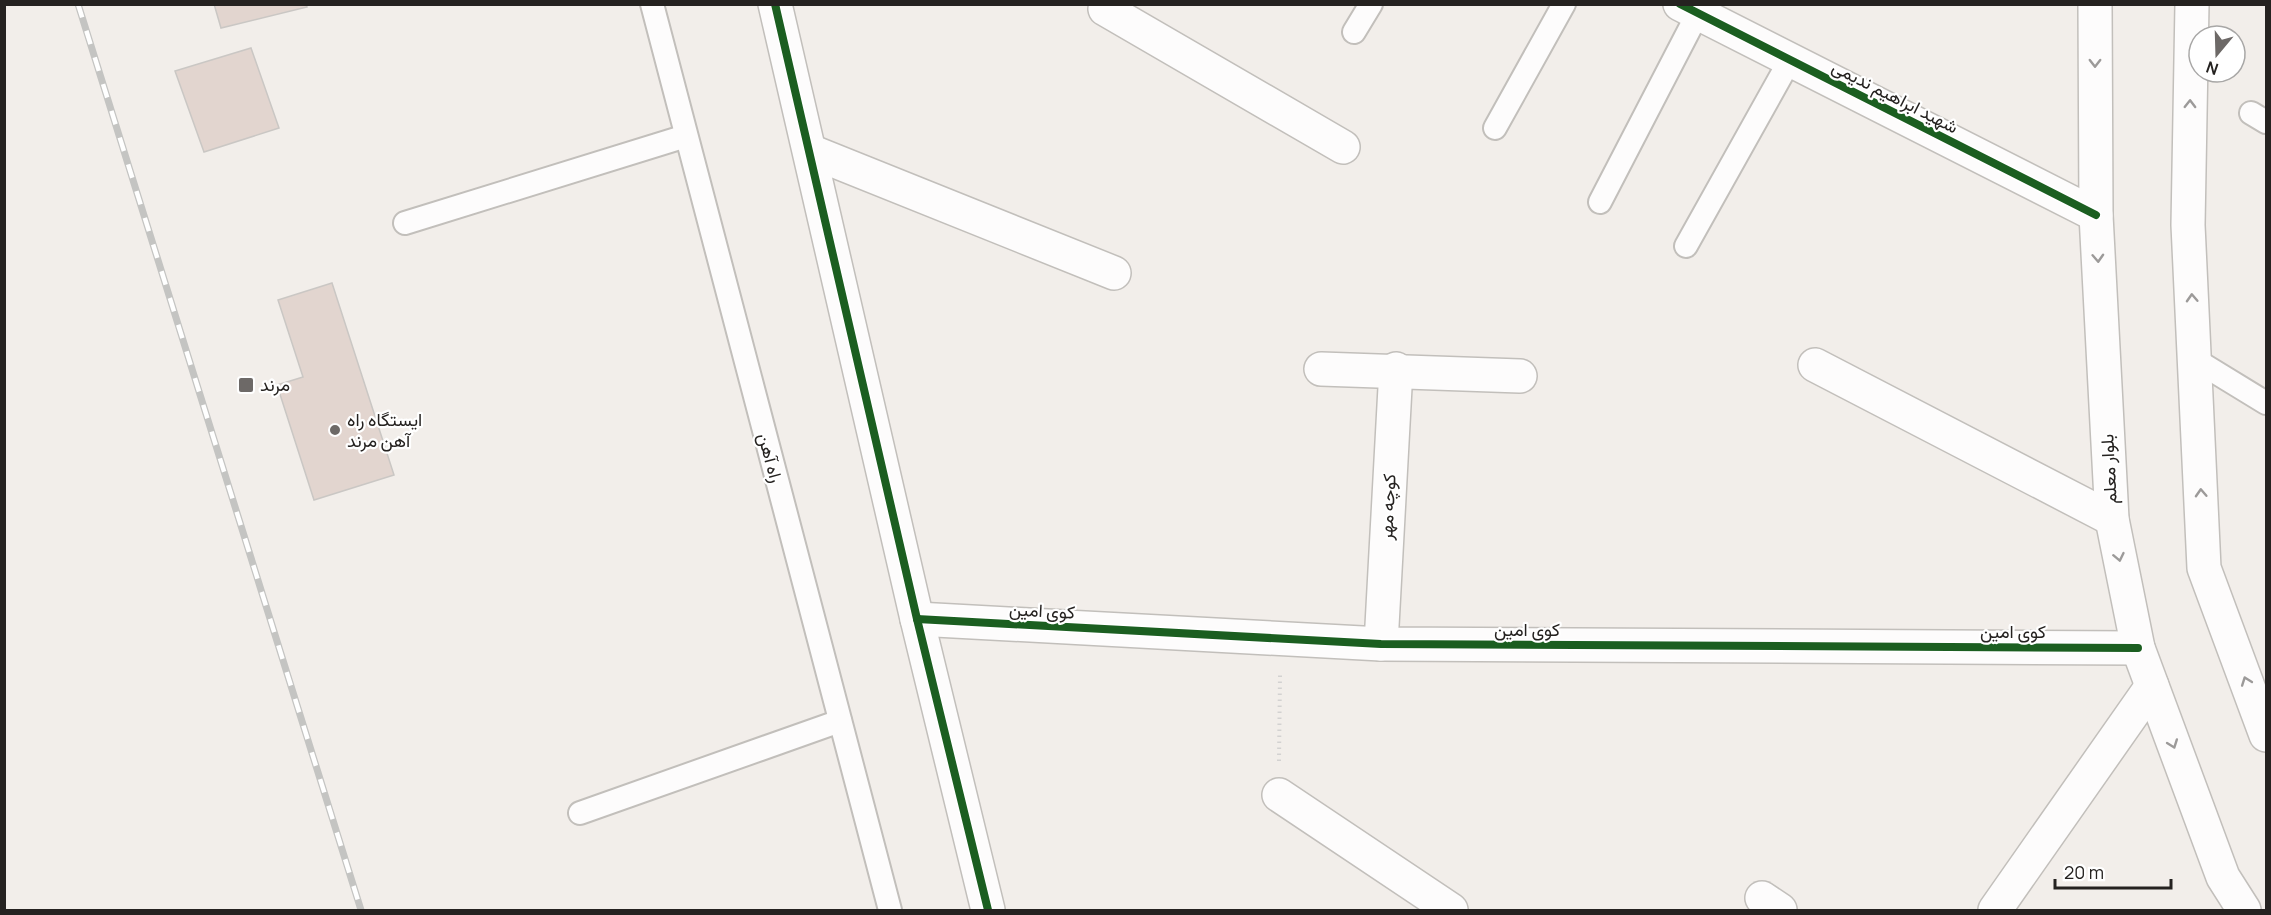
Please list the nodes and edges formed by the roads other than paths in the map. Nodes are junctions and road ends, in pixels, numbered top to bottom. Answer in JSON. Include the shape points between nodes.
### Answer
{"nodes":[{"id":1,"x":652,"y":4,"type":"edge"},
{"id":2,"x":775,"y":4,"type":"edge"},
{"id":3,"x":1109,"y":4,"type":"edge"},
{"id":4,"x":1371,"y":4,"type":"edge"},
{"id":5,"x":1564,"y":4,"type":"edge"},
{"id":6,"x":2095,"y":4,"type":"edge"},
{"id":7,"x":2192,"y":4,"type":"edge"},
{"id":8,"x":1689,"y":9,"type":"edge"},
{"id":9,"x":1354,"y":32,"type":"dead end"},
{"id":10,"x":1790,"y":60,"type":"junction"},
{"id":11,"x":1495,"y":128,"type":"dead end"},
{"id":12,"x":686,"y":136,"type":"junction"},
{"id":13,"x":1343,"y":147,"type":"dead end"},
{"id":14,"x":810,"y":151,"type":"junction"},
{"id":15,"x":1600,"y":202,"type":"dead end"},
{"id":16,"x":2096,"y":215,"type":"junction"},
{"id":17,"x":405,"y":223,"type":"dead end"},
{"id":18,"x":1686,"y":246,"type":"dead end"},
{"id":19,"x":1114,"y":273,"type":"dead end"},
{"id":20,"x":2194,"y":359,"type":"junction"},
{"id":21,"x":1815,"y":365,"type":"dead end"},
{"id":22,"x":1321,"y":369,"type":"dead end"},
{"id":23,"x":1396,"y":369,"type":"junction"},
{"id":24,"x":1520,"y":376,"type":"dead end"},
{"id":25,"x":2266,"y":403,"type":"edge"},
{"id":26,"x":2112,"y":519,"type":"junction"},
{"id":27,"x":916,"y":619,"type":"junction"},
{"id":28,"x":1381,"y":644,"type":"junction"},
{"id":29,"x":2138,"y":648,"type":"junction"},
{"id":30,"x":2152,"y":687,"type":"junction"},
{"id":31,"x":840,"y":721,"type":"junction"},
{"id":32,"x":2266,"y":735,"type":"edge"},
{"id":33,"x":1279,"y":795,"type":"road end"},
{"id":34,"x":580,"y":813,"type":"dead end"},
{"id":35,"x":890,"y":910,"type":"edge"},
{"id":36,"x":988,"y":910,"type":"edge"},
{"id":37,"x":1451,"y":910,"type":"edge"},
{"id":38,"x":1995,"y":910,"type":"edge"},
{"id":39,"x":2244,"y":910,"type":"edge"}],
"edges":[{"from":1,"to":12,"type":"lane","name":"راه آهن"},
{"from":2,"to":14,"type":"street"},
{"from":3,"to":13,"type":"street","via":[[1105,9]]},
{"from":4,"to":9,"type":"lane"},
{"from":5,"to":11,"type":"lane"},
{"from":6,"to":16,"type":"street","name":"بلوار معلم","one_way":true},
{"from":20,"to":7,"type":"street","one_way":true,"via":[[2188,225]]},
{"from":8,"to":10,"type":"street","name":"شهید ابراهیم ندیمی"},
{"from":8,"to":15,"type":"lane"},
{"from":10,"to":16,"type":"street","name":"شهید ابراهیم ندیمی"},
{"from":10,"to":18,"type":"lane"},
{"from":12,"to":17,"type":"lane"},
{"from":12,"to":31,"type":"lane","name":"راه آهن"},
{"from":14,"to":19,"type":"street"},
{"from":14,"to":27,"type":"street"},
{"from":16,"to":26,"type":"street","name":"بلوار معلم","one_way":true},
{"from":20,"to":25,"type":"lane"},
{"from":32,"to":20,"type":"street","one_way":true,"via":[[2204,567]]},
{"from":21,"to":26,"type":"street"},
{"from":22,"to":23,"type":"street"},
{"from":23,"to":24,"type":"street"},
{"from":23,"to":28,"type":"street","name":"کوچه مهر"},
{"from":26,"to":29,"type":"street","name":"بلوار معلم","one_way":true},
{"from":27,"to":28,"type":"street","name":"کوی امین"},
{"from":27,"to":36,"type":"street"},
{"from":28,"to":29,"type":"street","name":"کوی امین"},
{"from":29,"to":30,"type":"street","name":"بلوار معلم"},
{"from":30,"to":38,"type":"street"},
{"from":30,"to":39,"type":"street","name":"بلوار معلم","one_way":true,"via":[[2223,877]]},
{"from":31,"to":34,"type":"lane"},
{"from":31,"to":35,"type":"lane","name":"راه آهن"},
{"from":33,"to":37,"type":"street"}]}
